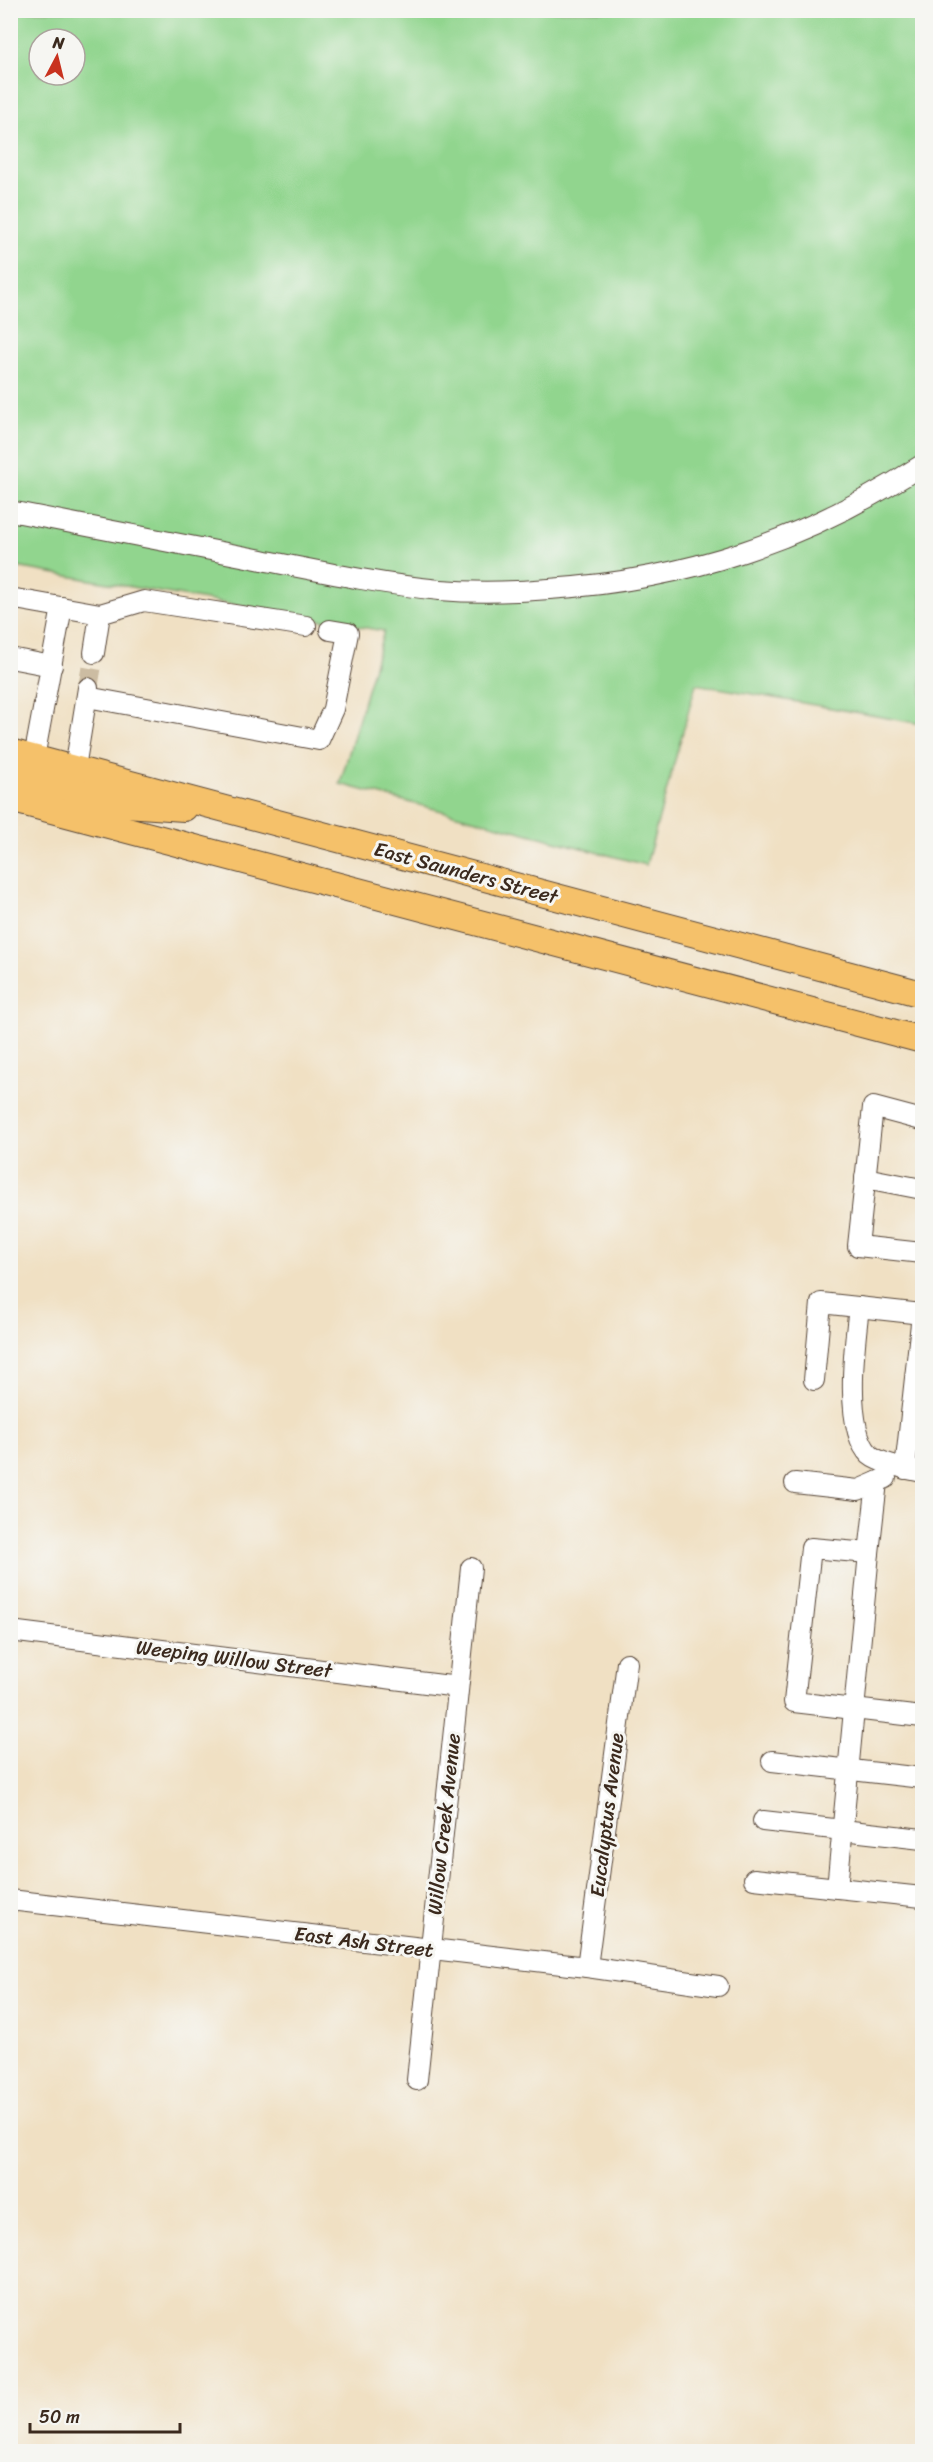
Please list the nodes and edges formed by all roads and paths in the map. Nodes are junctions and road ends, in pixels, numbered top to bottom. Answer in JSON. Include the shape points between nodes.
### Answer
{"nodes":[{"id":1,"x":922,"y":465,"type":"edge"},
{"id":2,"x":10,"y":511,"type":"edge"},
{"id":3,"x":10,"y":598,"type":"edge"},
{"id":4,"x":62,"y":607,"type":"junction"},
{"id":5,"x":100,"y":614,"type":"junction"},
{"id":6,"x":306,"y":626,"type":"dead end"},
{"id":7,"x":330,"y":630,"type":"dead end"},
{"id":8,"x":94,"y":653,"type":"tunnel mouth"},
{"id":9,"x":10,"y":658,"type":"edge"},
{"id":10,"x":52,"y":666,"type":"junction"},
{"id":11,"x":22,"y":755,"type":"edge"},
{"id":12,"x":75,"y":768,"type":"junction"},
{"id":13,"x":10,"y":774,"type":"edge"},
{"id":14,"x":10,"y":799,"type":"edge"},
{"id":15,"x":223,"y":808,"type":"junction"},
{"id":16,"x":922,"y":994,"type":"edge"},
{"id":17,"x":922,"y":1040,"type":"edge"},
{"id":18,"x":922,"y":1120,"type":"edge"},
{"id":19,"x":866,"y":1178,"type":"junction"},
{"id":20,"x":922,"y":1189,"type":"edge"},
{"id":21,"x":922,"y":1253,"type":"edge"},
{"id":22,"x":859,"y":1306,"type":"junction"},
{"id":23,"x":922,"y":1314,"type":"edge"},
{"id":24,"x":814,"y":1380,"type":"dead end"},
{"id":25,"x":914,"y":1470,"type":"edge"},
{"id":26,"x":877,"y":1482,"type":"junction"},
{"id":27,"x":795,"y":1483,"type":"dead end"},
{"id":28,"x":869,"y":1553,"type":"junction"},
{"id":29,"x":471,"y":1568,"type":"dead end"},
{"id":30,"x":10,"y":1631,"type":"edge"},
{"id":31,"x":627,"y":1663,"type":"dead end"},
{"id":32,"x":458,"y":1687,"type":"junction"},
{"id":33,"x":855,"y":1709,"type":"junction"},
{"id":34,"x":922,"y":1717,"type":"edge"},
{"id":35,"x":772,"y":1761,"type":"dead end"},
{"id":36,"x":849,"y":1770,"type":"junction"},
{"id":37,"x":922,"y":1778,"type":"edge"},
{"id":38,"x":763,"y":1821,"type":"dead end"},
{"id":39,"x":843,"y":1830,"type":"junction"},
{"id":40,"x":922,"y":1839,"type":"edge"},
{"id":41,"x":754,"y":1879,"type":"dead end"},
{"id":42,"x":837,"y":1888,"type":"junction"},
{"id":43,"x":922,"y":1897,"type":"edge"},
{"id":44,"x":10,"y":1900,"type":"edge"},
{"id":45,"x":431,"y":1951,"type":"junction"},
{"id":46,"x":587,"y":1967,"type":"junction"},
{"id":47,"x":718,"y":1986,"type":"dead end"},
{"id":48,"x":417,"y":2080,"type":"dead end"}],
"edges":[{"from":1,"to":2,"type":"street","via":[[808,528],[728,558],[655,577],[508,592],[440,590],[352,578]]},
{"from":3,"to":4,"type":"street"},
{"from":4,"to":5,"type":"street"},
{"from":4,"to":10,"type":"street"},
{"from":5,"to":6,"type":"street","via":[[144,601]]},
{"from":5,"to":8,"type":"street"},
{"from":7,"to":12,"type":"street","via":[[348,633],[333,709],[320,740],[88,693]]},
{"from":9,"to":10,"type":"street"},
{"from":10,"to":11,"type":"street"},
{"from":11,"to":12,"type":"main road","name":"East Saunders Street"},
{"from":12,"to":15,"type":"main road","name":"East Saunders Street"},
{"from":13,"to":15,"type":"main road","via":[[125,804]]},
{"from":14,"to":17,"type":"main road"},
{"from":15,"to":16,"type":"main road","name":"East Saunders Street"},
{"from":18,"to":19,"type":"street","via":[[873,1107]]},
{"from":19,"to":20,"type":"street"},
{"from":19,"to":21,"type":"street","via":[[858,1246]]},
{"from":22,"to":23,"type":"street"},
{"from":22,"to":24,"type":"street","via":[[821,1303]]},
{"from":22,"to":25,"type":"street","via":[[852,1376],[859,1434],[870,1455]]},
{"from":23,"to":25,"type":"street"},
{"from":25,"to":26,"type":"street"},
{"from":26,"to":27,"type":"street","via":[[858,1490]]},
{"from":26,"to":28,"type":"street"},
{"from":28,"to":33,"type":"street"},
{"from":28,"to":33,"type":"street","via":[[811,1548],[794,1702]]},
{"from":29,"to":32,"type":"street","name":"Willow Creek Avenue"},
{"from":30,"to":32,"type":"street","name":"Weeping Willow Street"},
{"from":31,"to":46,"type":"street","name":"Eucalyptus Avenue"},
{"from":32,"to":45,"type":"street","name":"Willow Creek Avenue"},
{"from":33,"to":34,"type":"street"},
{"from":33,"to":36,"type":"street"},
{"from":35,"to":36,"type":"street"},
{"from":36,"to":37,"type":"street"},
{"from":36,"to":39,"type":"street"},
{"from":38,"to":39,"type":"street"},
{"from":39,"to":40,"type":"street"},
{"from":39,"to":42,"type":"street"},
{"from":41,"to":42,"type":"street"},
{"from":42,"to":43,"type":"street"},
{"from":44,"to":45,"type":"street","name":"East Ash Street"},
{"from":45,"to":46,"type":"street","name":"East Ash Street"},
{"from":45,"to":48,"type":"street","name":"Willow Creek Avenue"},
{"from":46,"to":47,"type":"street","name":"East Ash Street"}]}
